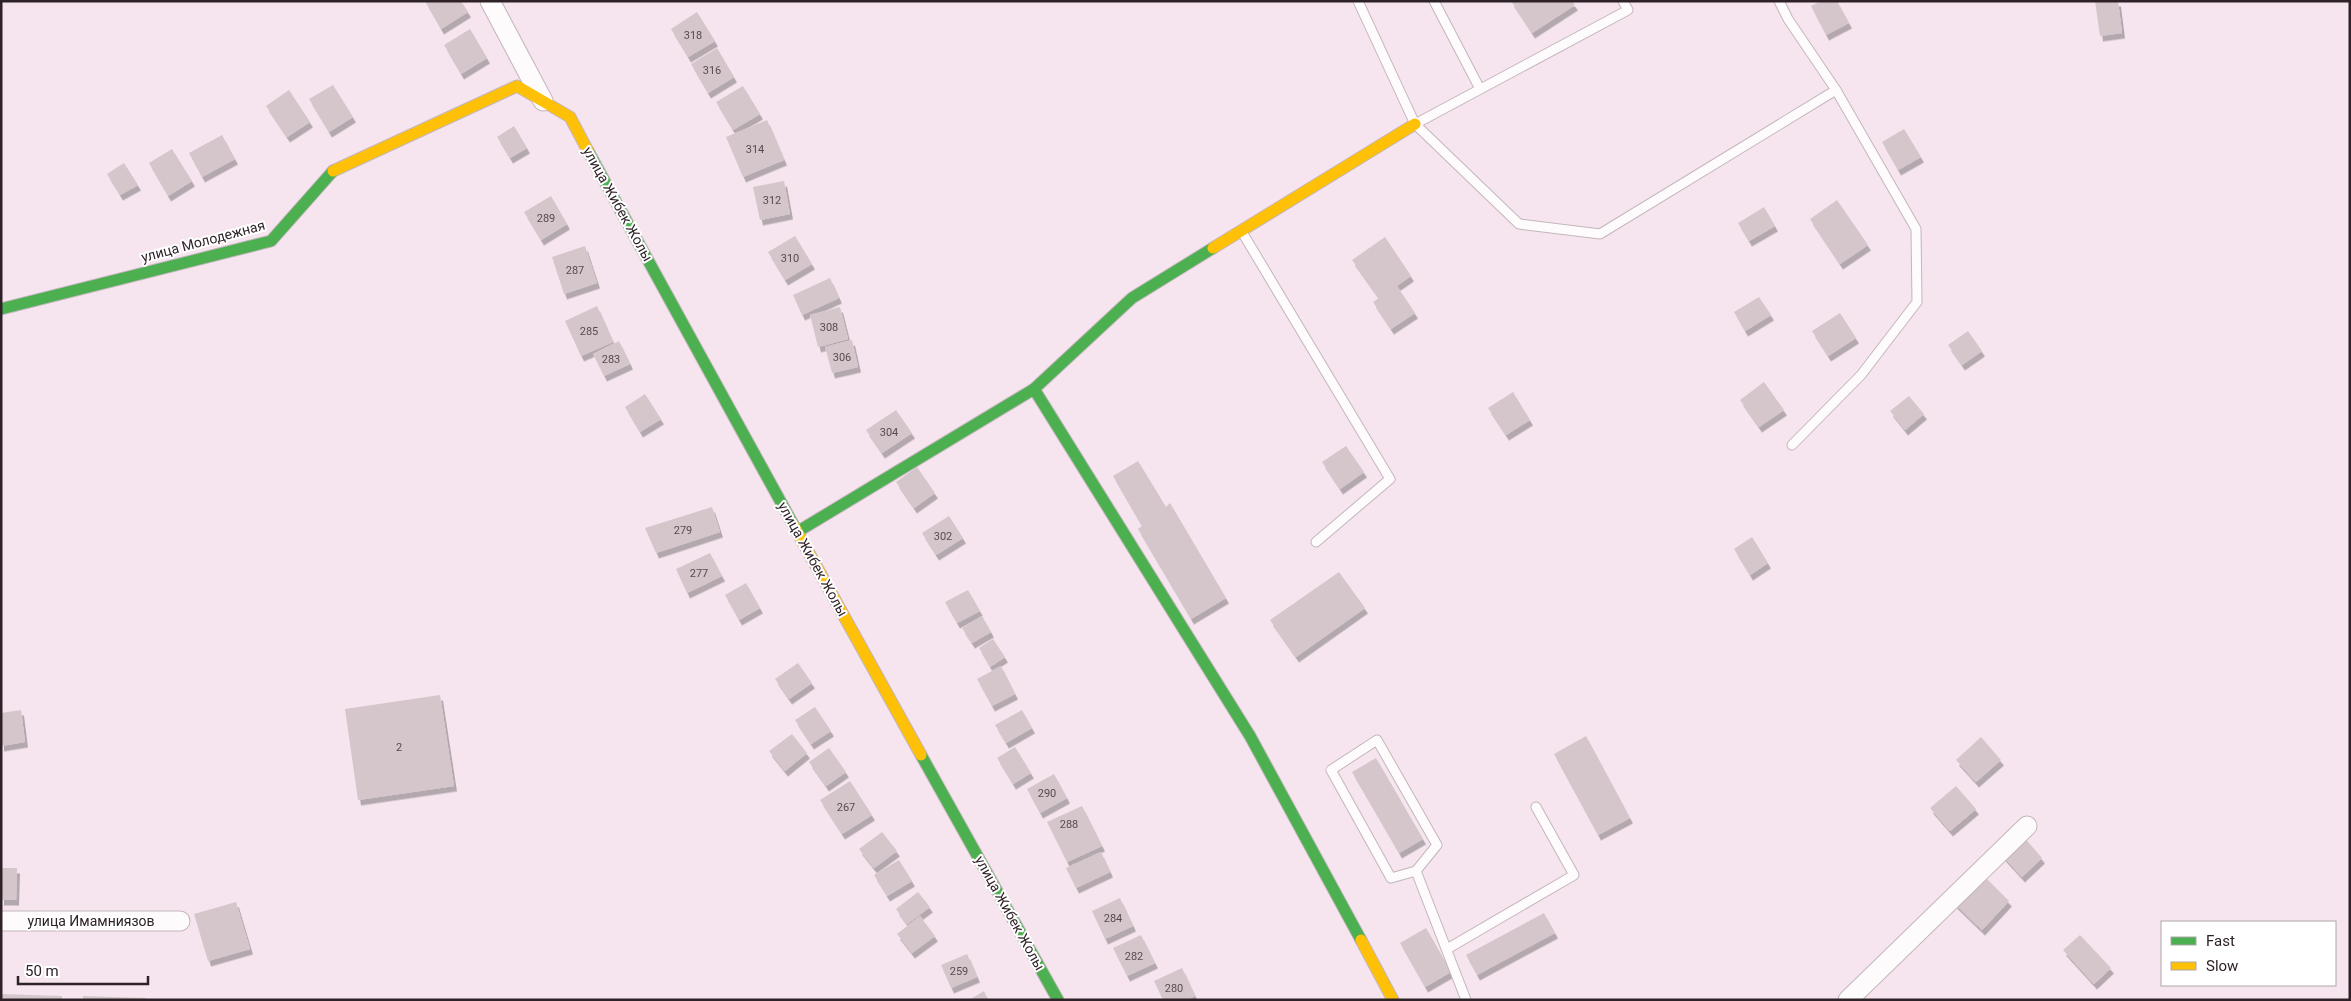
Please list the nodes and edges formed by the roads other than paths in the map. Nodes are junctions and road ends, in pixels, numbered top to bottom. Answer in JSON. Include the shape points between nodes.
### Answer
{"nodes":[{"id":1,"x":490,"y":1,"type":"edge"},
{"id":2,"x":1358,"y":1,"type":"edge"},
{"id":3,"x":1434,"y":1,"type":"edge"},
{"id":4,"x":1623,"y":1,"type":"edge"},
{"id":5,"x":1779,"y":1,"type":"edge"},
{"id":6,"x":1480,"y":89,"type":"junction"},
{"id":7,"x":1836,"y":90,"type":"junction"},
{"id":8,"x":543,"y":101,"type":"junction"},
{"id":9,"x":570,"y":117,"type":"joint"},
{"id":10,"x":1415,"y":124,"type":"junction"},
{"id":11,"x":1241,"y":230,"type":"junction"},
{"id":12,"x":1,"y":309,"type":"edge"},
{"id":13,"x":1034,"y":389,"type":"junction"},
{"id":14,"x":1792,"y":445,"type":"dead end"},
{"id":15,"x":797,"y":532,"type":"junction"},
{"id":16,"x":1316,"y":542,"type":"dead end"},
{"id":17,"x":1536,"y":807,"type":"dead end"},
{"id":18,"x":2027,"y":826,"type":"dead end"},
{"id":19,"x":1416,"y":871,"type":"junction"},
{"id":20,"x":1,"y":921,"type":"edge"},
{"id":21,"x":180,"y":921,"type":"dead end"},
{"id":22,"x":1447,"y":949,"type":"junction"},
{"id":23,"x":1058,"y":1000,"type":"edge"},
{"id":24,"x":1393,"y":1000,"type":"edge"},
{"id":25,"x":1466,"y":1000,"type":"edge"},
{"id":26,"x":1848,"y":1000,"type":"edge"}],
"edges":[{"from":1,"to":8,"type":"street"},
{"from":2,"to":10,"type":"lane"},
{"from":3,"to":6,"type":"lane"},
{"from":4,"to":6,"type":"lane","via":[[1628,10]]},
{"from":5,"to":7,"type":"lane"},
{"from":6,"to":10,"type":"lane"},
{"from":7,"to":10,"type":"lane","via":[[1600,234],[1519,224]]},
{"from":7,"to":14,"type":"lane","via":[[1916,229],[1917,302],[1861,375]]},
{"from":8,"to":9,"type":"street","name":"улица Молодежная"},
{"from":8,"to":12,"type":"street","name":"улица Молодежная","via":[[517,86],[331,172],[271,241]]},
{"from":9,"to":15,"type":"street","name":"улица Жибек Жолы"},
{"from":10,"to":11,"type":"street"},
{"from":11,"to":13,"type":"street","via":[[1132,298]]},
{"from":11,"to":16,"type":"lane","via":[[1390,479]]},
{"from":13,"to":15,"type":"street"},
{"from":13,"to":24,"type":"street","via":[[1250,736]]},
{"from":15,"to":23,"type":"street","name":"улица Жибек Жолы"},
{"from":17,"to":22,"type":"lane","via":[[1574,875]]},
{"from":18,"to":26,"type":"street"},
{"from":19,"to":19,"type":"lane","via":[[1437,844],[1377,740],[1331,770],[1391,878]]},
{"from":19,"to":22,"type":"lane"},
{"from":20,"to":21,"type":"street","name":"улица Имамниязов"},
{"from":22,"to":25,"type":"lane"}]}
